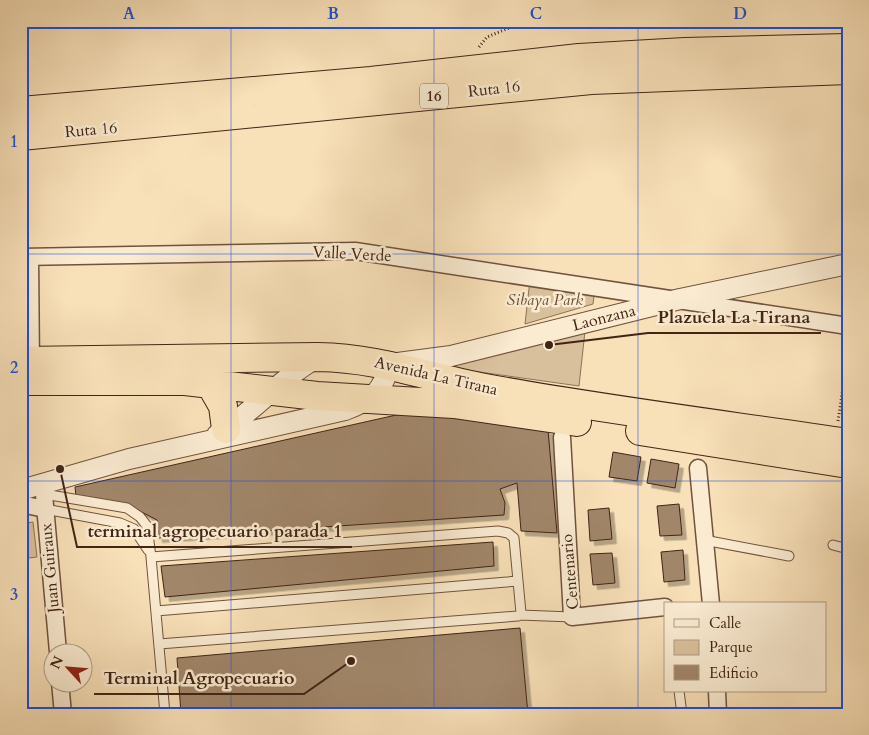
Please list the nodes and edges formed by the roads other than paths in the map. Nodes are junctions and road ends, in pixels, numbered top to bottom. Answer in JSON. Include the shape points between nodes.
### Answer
{"nodes":[{"id":1,"x":848,"y":48,"type":"edge"},
{"id":2,"x":848,"y":70,"type":"edge"},
{"id":3,"x":21,"y":111,"type":"edge"},
{"id":4,"x":21,"y":136,"type":"edge"},
{"id":5,"x":26,"y":257,"type":"edge"},
{"id":6,"x":848,"y":264,"type":"edge"},
{"id":7,"x":680,"y":299,"type":"junction"},
{"id":8,"x":848,"y":326,"type":"edge"},
{"id":9,"x":318,"y":357,"type":"junction"},
{"id":10,"x":390,"y":364,"type":"junction"},
{"id":11,"x":26,"y":371,"type":"edge"},
{"id":12,"x":211,"y":384,"type":"junction"},
{"id":13,"x":271,"y":392,"type":"junction"},
{"id":14,"x":372,"y":398,"type":"junction"},
{"id":15,"x":217,"y":435,"type":"junction"},
{"id":16,"x":562,"y":437,"type":"dead end"},
{"id":17,"x":843,"y":450,"type":"edge"},
{"id":18,"x":698,"y":468,"type":"dead end"},
{"id":19,"x":21,"y":490,"type":"edge"},
{"id":20,"x":44,"y":495,"type":"junction"},
{"id":21,"x":21,"y":504,"type":"edge"},
{"id":22,"x":704,"y":540,"type":"junction"},
{"id":23,"x":833,"y":545,"type":"dead end"},
{"id":24,"x":848,"y":549,"type":"edge"},
{"id":25,"x":151,"y":556,"type":"junction"},
{"id":26,"x":789,"y":556,"type":"dead end"},
{"id":27,"x":518,"y":581,"type":"junction"},
{"id":28,"x":706,"y":602,"type":"edge"},
{"id":29,"x":664,"y":607,"type":"edge"},
{"id":30,"x":156,"y":611,"type":"junction"},
{"id":31,"x":520,"y":615,"type":"junction"},
{"id":32,"x":572,"y":617,"type":"junction"},
{"id":33,"x":57,"y":642,"type":"edge"},
{"id":34,"x":159,"y":644,"type":"junction"},
{"id":35,"x":61,"y":692,"type":"edge"},
{"id":36,"x":679,"y":692,"type":"edge"},
{"id":37,"x":717,"y":692,"type":"edge"},
{"id":38,"x":63,"y":714,"type":"edge"},
{"id":39,"x":165,"y":714,"type":"edge"},
{"id":40,"x":682,"y":714,"type":"edge"},
{"id":41,"x":718,"y":714,"type":"edge"}],
"edges":[{"from":1,"to":3,"type":"highway","name":"Ruta 16","number":"16","via":[[623,55],[371,81]]},
{"from":2,"to":4,"type":"highway","name":"Ruta 16","number":"16","via":[[591,80]]},
{"from":5,"to":7,"type":"street","name":"Valle Verde","via":[[355,251]]},
{"from":5,"to":11,"type":"street"},
{"from":6,"to":7,"type":"street","name":"Laonzana"},
{"from":7,"to":8,"type":"street","name":"Valle Verde"},
{"from":7,"to":10,"type":"street","name":"Laonzana","via":[[460,354]]},
{"from":9,"to":10,"type":"highway","name":"Avenida La Tirana","via":[[355,358]]},
{"from":9,"to":11,"type":"highway","name":"Avenida La Tirana"},
{"from":9,"to":13,"type":"street"},
{"from":10,"to":14,"type":"street","via":[[384,382]]},
{"from":10,"to":17,"type":"highway","name":"Avenida La Tirana","via":[[485,388]]},
{"from":11,"to":12,"type":"highway","name":"Avenida La Tirana"},
{"from":12,"to":13,"type":"highway","name":"Avenida La Tirana"},
{"from":12,"to":15,"type":"highway","via":[[223,406]]},
{"from":13,"to":14,"type":"highway","name":"Avenida La Tirana"},
{"from":13,"to":15,"type":"street"},
{"from":14,"to":15,"type":"street","via":[[332,414]]},
{"from":14,"to":17,"type":"highway","name":"Avenida La Tirana"},
{"from":15,"to":20,"type":"street","via":[[129,459]]},
{"from":16,"to":32,"type":"street","name":"Centenario"},
{"from":18,"to":22,"type":"street"},
{"from":19,"to":20,"type":"street"},
{"from":20,"to":21,"type":"street"},
{"from":20,"to":25,"type":"lane","via":[[134,529]]},
{"from":20,"to":25,"type":"lane","via":[[127,508],[147,526]]},
{"from":20,"to":33,"type":"street","name":"Juan Guiraux"},
{"from":22,"to":26,"type":"lane"},
{"from":22,"to":28,"type":"street"},
{"from":23,"to":24,"type":"lane"},
{"from":25,"to":27,"type":"lane","via":[[498,530],[514,538]]},
{"from":25,"to":30,"type":"lane"},
{"from":27,"to":30,"type":"lane"},
{"from":27,"to":31,"type":"lane"},
{"from":29,"to":32,"type":"street","name":"Centenario"},
{"from":30,"to":34,"type":"lane"},
{"from":31,"to":32,"type":"lane"},
{"from":31,"to":34,"type":"lane"},
{"from":34,"to":39,"type":"lane"},
{"from":35,"to":38,"type":"street"},
{"from":36,"to":40,"type":"lane"},
{"from":37,"to":41,"type":"street"}]}
